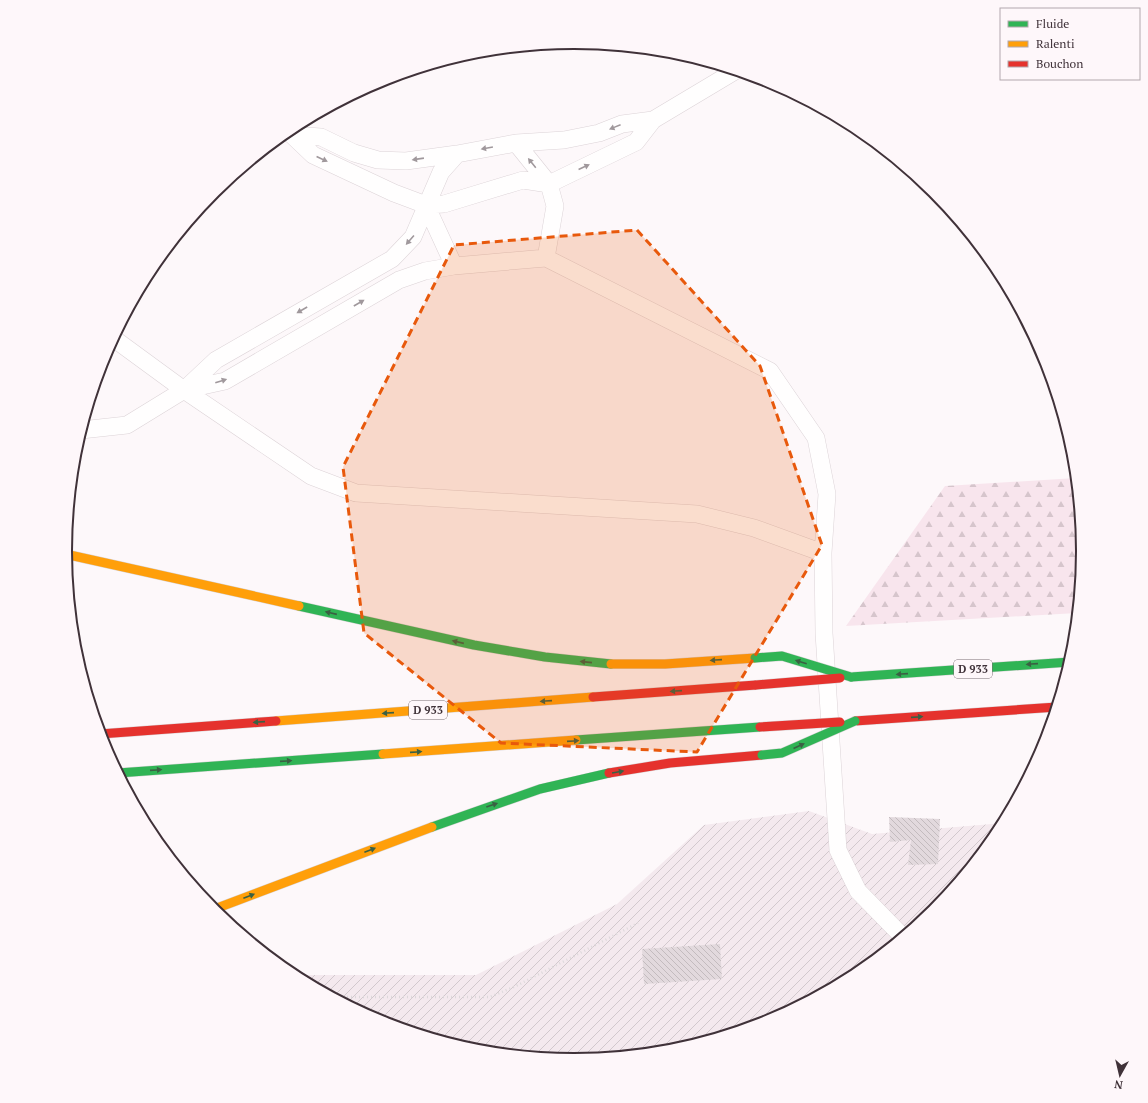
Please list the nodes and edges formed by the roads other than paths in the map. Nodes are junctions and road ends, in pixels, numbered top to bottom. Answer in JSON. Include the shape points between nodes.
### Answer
{"nodes":[{"id":1,"x":729,"y":74,"type":"edge"},
{"id":2,"x":653,"y":120,"type":"junction"},
{"id":3,"x":295,"y":134,"type":"edge"},
{"id":4,"x":292,"y":136,"type":"edge"},
{"id":5,"x":516,"y":143,"type":"junction"},
{"id":6,"x":457,"y":154,"type":"junction"},
{"id":7,"x":549,"y":184,"type":"junction"},
{"id":8,"x":426,"y":205,"type":"junction"},
{"id":9,"x":546,"y":258,"type":"junction"},
{"id":10,"x":454,"y":266,"type":"junction"},
{"id":11,"x":118,"y":341,"type":"edge"},
{"id":12,"x":184,"y":390,"type":"junction"},
{"id":13,"x":87,"y":429,"type":"edge"},
{"id":14,"x":823,"y":553,"type":"junction"},
{"id":15,"x":72,"y":556,"type":"edge"},
{"id":16,"x":1064,"y":662,"type":"edge"},
{"id":17,"x":851,"y":677,"type":"junction"},
{"id":18,"x":1052,"y":706,"type":"edge"},
{"id":19,"x":855,"y":721,"type":"junction"},
{"id":20,"x":106,"y":734,"type":"edge"},
{"id":21,"x":122,"y":773,"type":"edge"},
{"id":22,"x":219,"y":907,"type":"edge"},
{"id":23,"x":900,"y":933,"type":"edge"}],
"edges":[{"from":1,"to":2,"type":"lane"},
{"from":2,"to":5,"type":"lane","one_way":true,"via":[[622,124],[599,133],[564,140]]},
{"from":7,"to":2,"type":"lane","one_way":true,"via":[[636,142]]},
{"from":6,"to":3,"type":"lane","one_way":true,"via":[[406,161],[378,160],[354,153],[321,137]]},
{"from":4,"to":8,"type":"lane","one_way":true,"via":[[313,155]]},
{"from":5,"to":6,"type":"lane","one_way":true},
{"from":7,"to":5,"type":"lane","one_way":true},
{"from":6,"to":8,"type":"lane","via":[[441,172]]},
{"from":7,"to":8,"type":"lane","via":[[523,180],[444,204]]},
{"from":7,"to":9,"type":"lane","via":[[555,206]]},
{"from":8,"to":10,"type":"lane"},
{"from":8,"to":12,"type":"lane","one_way":true,"via":[[414,237],[392,258],[216,360]]},
{"from":9,"to":10,"type":"lane"},
{"from":9,"to":14,"type":"lane","via":[[770,371],[816,438],[827,494]]},
{"from":12,"to":10,"type":"lane","one_way":true,"via":[[225,380],[399,280],[425,271]]},
{"from":11,"to":12,"type":"lane"},
{"from":12,"to":13,"type":"lane","via":[[127,425]]},
{"from":12,"to":14,"type":"lane","via":[[311,476],[356,493],[697,514],[754,528]]},
{"from":14,"to":23,"type":"lane","via":[[824,633],[838,850],[858,891]]},
{"from":17,"to":15,"type":"highway","one_way":true,"bridge":true,"via":[[782,656],[657,664],[603,664],[545,657],[474,645]]},
{"from":16,"to":17,"type":"highway","number":"D 933","one_way":true},
{"from":17,"to":20,"type":"highway","number":"D 933","one_way":true,"bridge":true},
{"from":19,"to":18,"type":"highway","one_way":true},
{"from":21,"to":19,"type":"highway","one_way":true,"bridge":true},
{"from":22,"to":19,"type":"highway","one_way":true,"bridge":true,"via":[[471,812],[540,789],[602,774],[670,763],[782,753]]}]}
